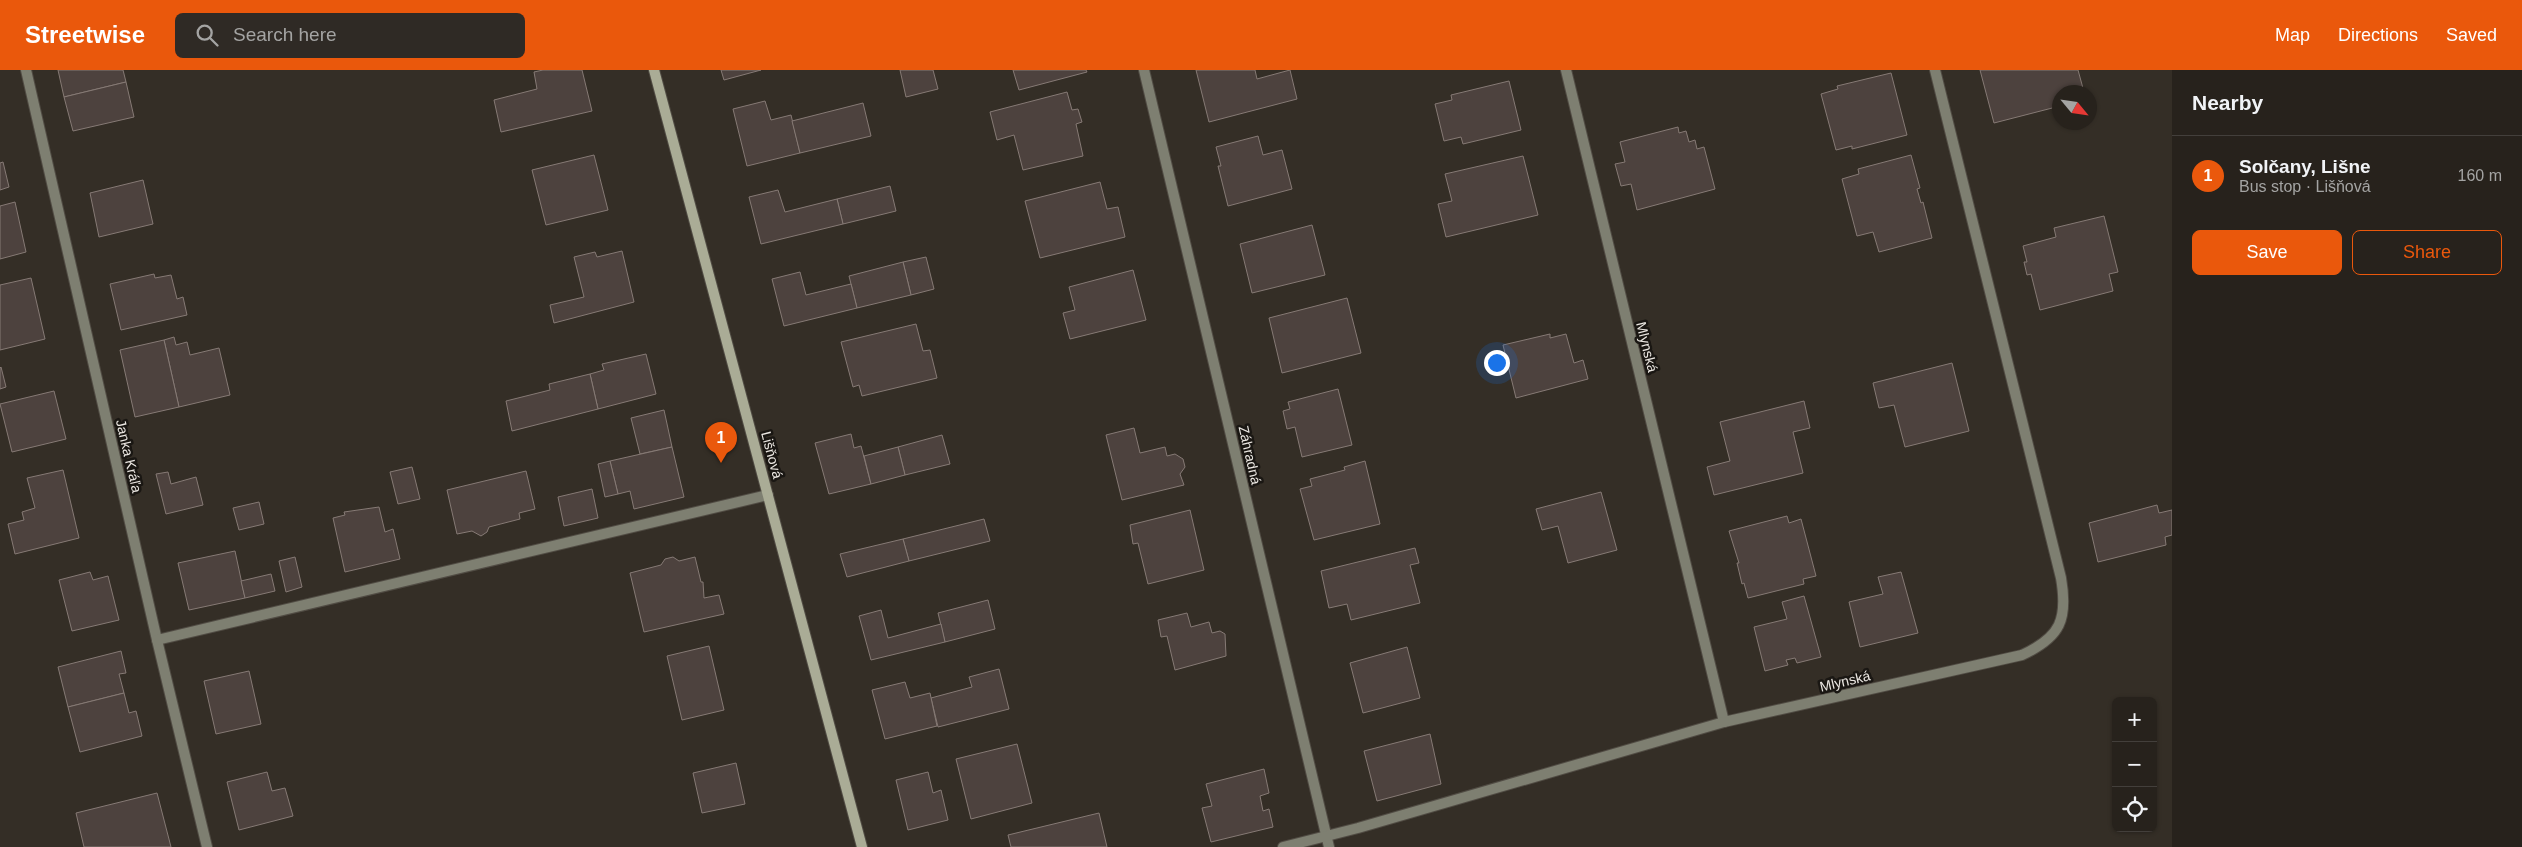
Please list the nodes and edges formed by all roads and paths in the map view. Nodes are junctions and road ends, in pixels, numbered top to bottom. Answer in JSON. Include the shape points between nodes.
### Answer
{"nodes":[{"id":1,"x":26,"y":70,"type":"edge"},
{"id":2,"x":654,"y":70,"type":"edge"},
{"id":3,"x":1144,"y":70,"type":"edge"},
{"id":4,"x":1566,"y":70,"type":"edge"},
{"id":5,"x":1935,"y":70,"type":"edge"},
{"id":6,"x":768,"y":495,"type":"junction"},
{"id":7,"x":157,"y":640,"type":"junction"},
{"id":8,"x":1724,"y":722,"type":"junction"},
{"id":9,"x":1326,"y":836,"type":"junction"},
{"id":10,"x":207,"y":847,"type":"edge"},
{"id":11,"x":862,"y":847,"type":"edge"},
{"id":12,"x":1283,"y":847,"type":"edge"},
{"id":13,"x":1329,"y":847,"type":"edge"}],
"edges":[{"from":1,"to":7,"type":"street","name":"Janka Kráľa"},
{"from":2,"to":6,"type":"main road","name":"Lišňová"},
{"from":3,"to":9,"type":"street","name":"Záhradná"},
{"from":4,"to":8,"type":"street","name":"Mlynská"},
{"from":5,"to":8,"type":"street","name":"Mlynská","via":[[2061,578],[2065,603],[2059,626],[2040,646],[2022,655]]},
{"from":6,"to":7,"type":"street"},
{"from":6,"to":11,"type":"main road","name":"Lišňová"},
{"from":7,"to":10,"type":"street","name":"Janka Kráľa"},
{"from":8,"to":9,"type":"street"},
{"from":9,"to":12,"type":"street"},
{"from":9,"to":13,"type":"street","name":"Záhradná"}]}
